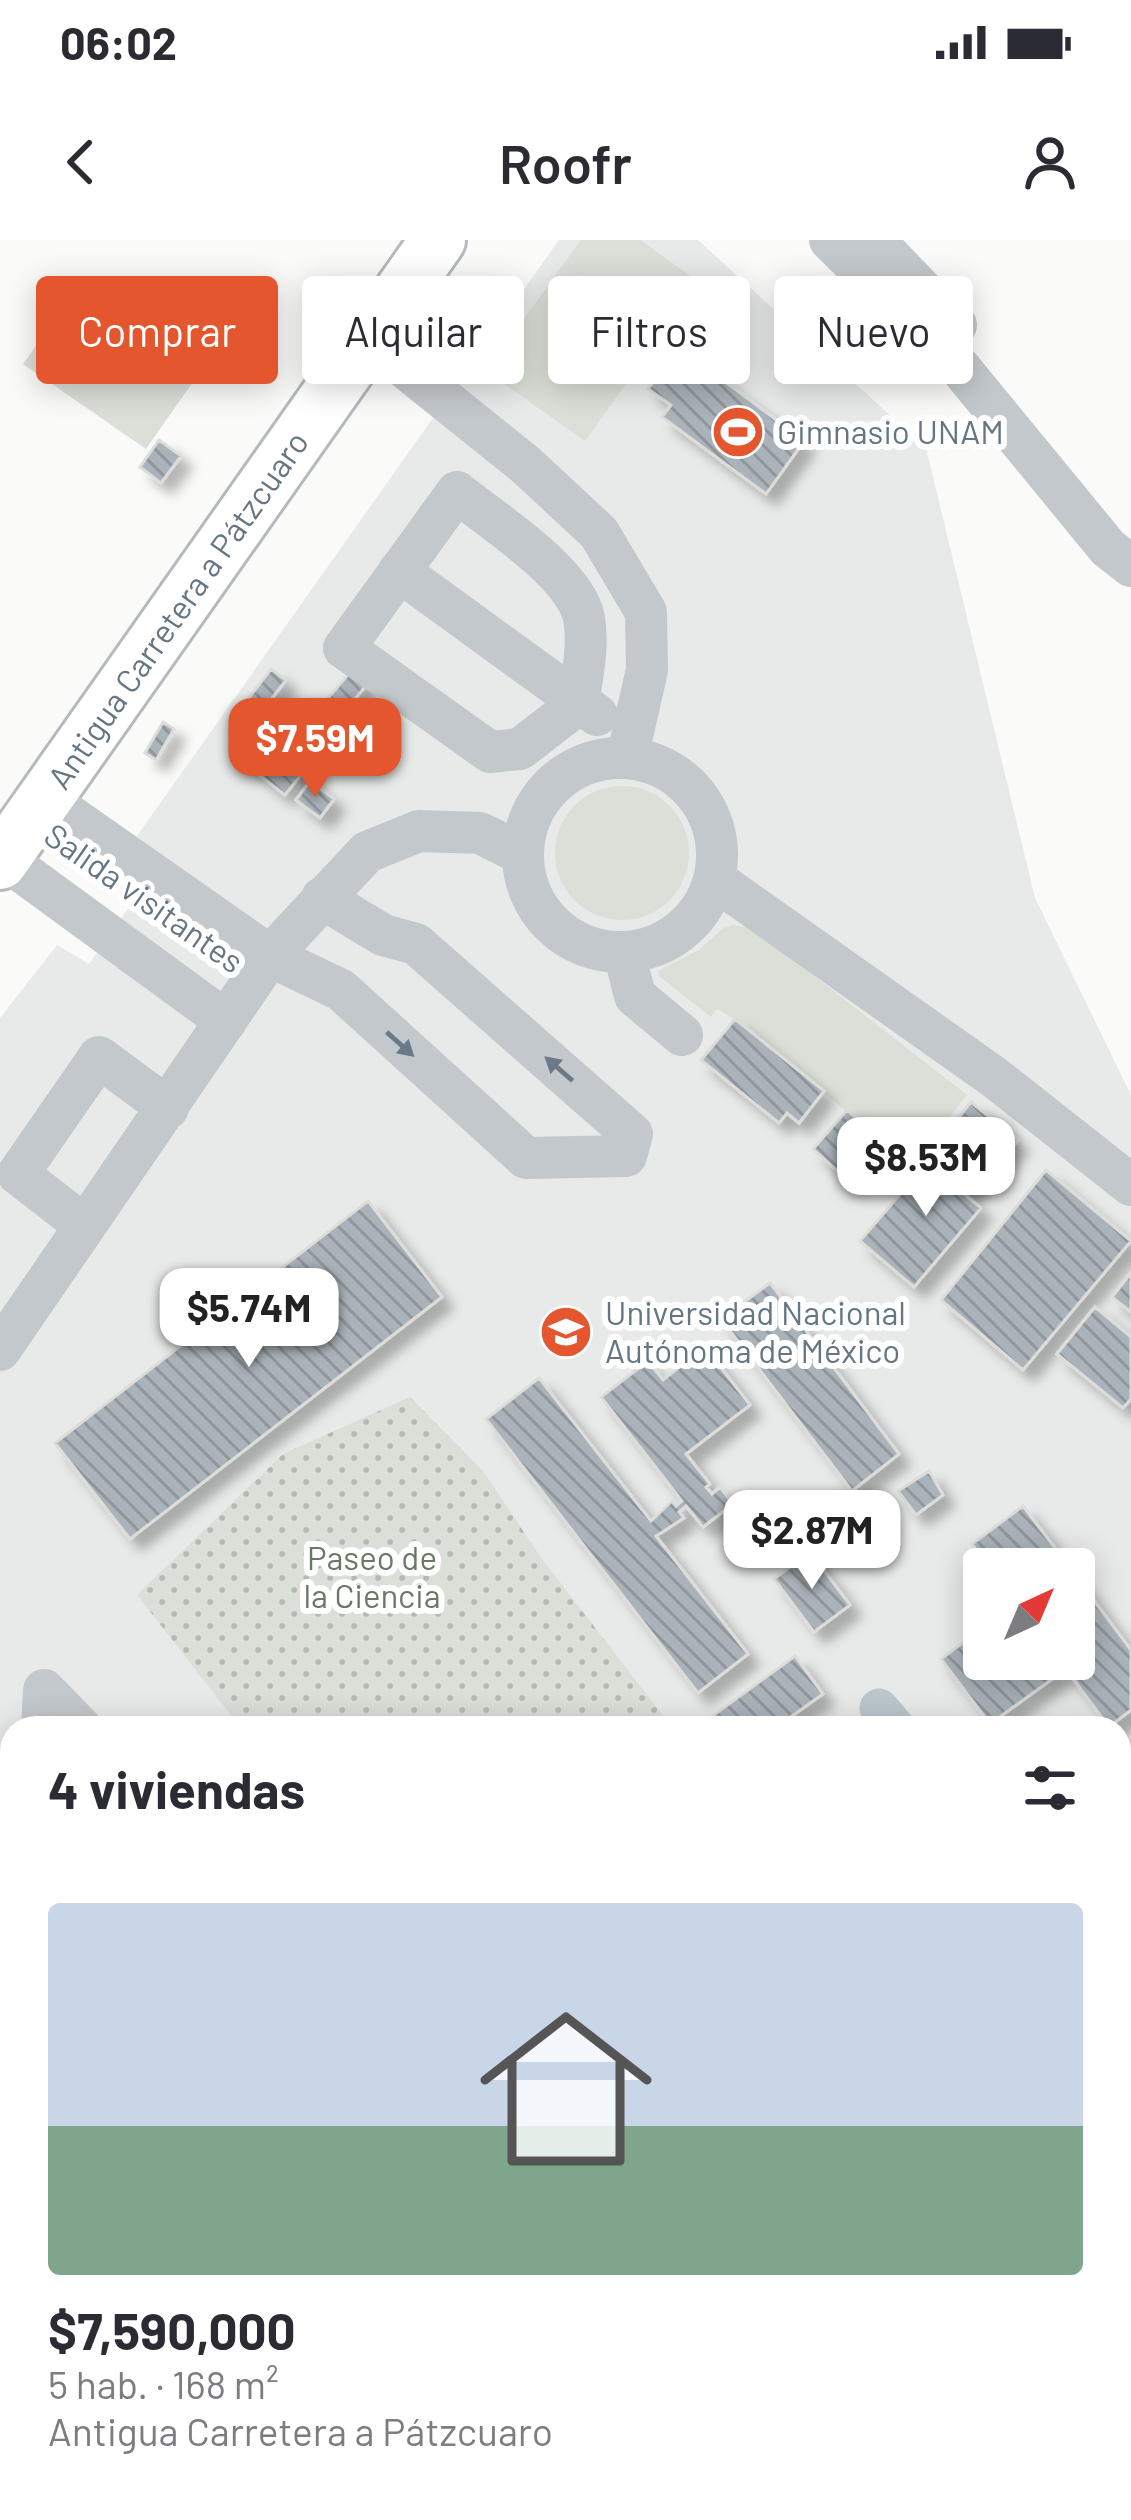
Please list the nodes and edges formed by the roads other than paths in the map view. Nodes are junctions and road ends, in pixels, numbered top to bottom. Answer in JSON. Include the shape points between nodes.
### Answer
{"nodes":[{"id":1,"x":438,"y":240,"type":"edge"},
{"id":2,"x":830,"y":240,"type":"edge"},
{"id":3,"x":874,"y":240,"type":"edge"},
{"id":4,"x":413,"y":276,"type":"edge"},
{"id":5,"x":872,"y":276,"type":"edge"},
{"id":6,"x":903,"y":276,"type":"edge"},
{"id":7,"x":973,"y":362,"type":"edge"},
{"id":8,"x":973,"y":363,"type":"edge"},
{"id":9,"x":337,"y":384,"type":"edge"},
{"id":10,"x":424,"y":384,"type":"edge"},
{"id":11,"x":1131,"y":532,"type":"edge"},
{"id":12,"x":1131,"y":566,"type":"edge"},
{"id":13,"x":399,"y":571,"type":"junction"},
{"id":14,"x":578,"y":704,"type":"junction"},
{"id":15,"x":629,"y":746,"type":"junction"},
{"id":16,"x":16,"y":846,"type":"edge"},
{"id":17,"x":522,"y":854,"type":"junction"},
{"id":18,"x":714,"y":879,"type":"junction"},
{"id":19,"x":322,"y":898,"type":"junction"},
{"id":20,"x":382,"y":935,"type":"junction"},
{"id":21,"x":624,"y":952,"type":"junction"},
{"id":22,"x":263,"y":967,"type":"junction"},
{"id":23,"x":341,"y":990,"type":"junction"},
{"id":24,"x":219,"y":1032,"type":"junction"},
{"id":25,"x":682,"y":1035,"type":"dead end"},
{"id":26,"x":168,"y":1108,"type":"junction"},
{"id":27,"x":1131,"y":1185,"type":"edge"},
{"id":28,"x":83,"y":1225,"type":"junction"},
{"id":29,"x":0,"y":1350,"type":"edge"},
{"id":30,"x":43,"y":1716,"type":"edge"},
{"id":31,"x":69,"y":1716,"type":"edge"}],
"edges":[{"from":1,"to":4,"type":"main road","name":"Antigua Carretera a Pátzcuaro"},
{"from":2,"to":5,"type":"lane"},
{"from":3,"to":6,"type":"lane"},
{"from":7,"to":11,"type":"lane"},
{"from":8,"to":12,"type":"lane","via":[[1108,548]]},
{"from":9,"to":16,"type":"main road","name":"Antigua Carretera a Pátzcuaro"},
{"from":10,"to":15,"type":"lane","via":[[599,533],[646,612],[647,670]]},
{"from":13,"to":14,"type":"lane"},
{"from":13,"to":14,"type":"lane","via":[[458,492],[566,583],[584,615]]},
{"from":13,"to":14,"type":"lane","via":[[344,649],[490,752],[520,749]]},
{"from":14,"to":15,"type":"lane"},
{"from":15,"to":17,"type":"lane","via":[[566,773],[543,795]]},
{"from":15,"to":18,"type":"lane","via":[[698,798],[717,850]]},
{"from":16,"to":22,"type":"lane"},
{"from":16,"to":24,"type":"lane"},
{"from":17,"to":19,"type":"lane","via":[[480,833],[419,831],[367,852]]},
{"from":17,"to":21,"type":"lane","via":[[527,885],[564,935]]},
{"from":18,"to":21,"type":"lane","via":[[682,931]]},
{"from":18,"to":27,"type":"lane","via":[[994,1077]]},
{"from":19,"to":20,"type":"lane"},
{"from":19,"to":22,"type":"lane"},
{"from":20,"to":23,"type":"lane"},
{"from":23,"to":20,"type":"lane","one_way":true,"via":[[526,1158],[626,1156],[632,1134],[416,944]]},
{"from":21,"to":25,"type":"lane","via":[[635,996]]},
{"from":22,"to":23,"type":"lane"},
{"from":22,"to":24,"type":"lane"},
{"from":24,"to":26,"type":"lane"},
{"from":26,"to":28,"type":"lane"},
{"from":26,"to":28,"type":"lane","via":[[99,1057],[18,1174]]},
{"from":28,"to":29,"type":"lane"},
{"from":30,"to":31,"type":"lane","via":[[44,1690]]}]}
